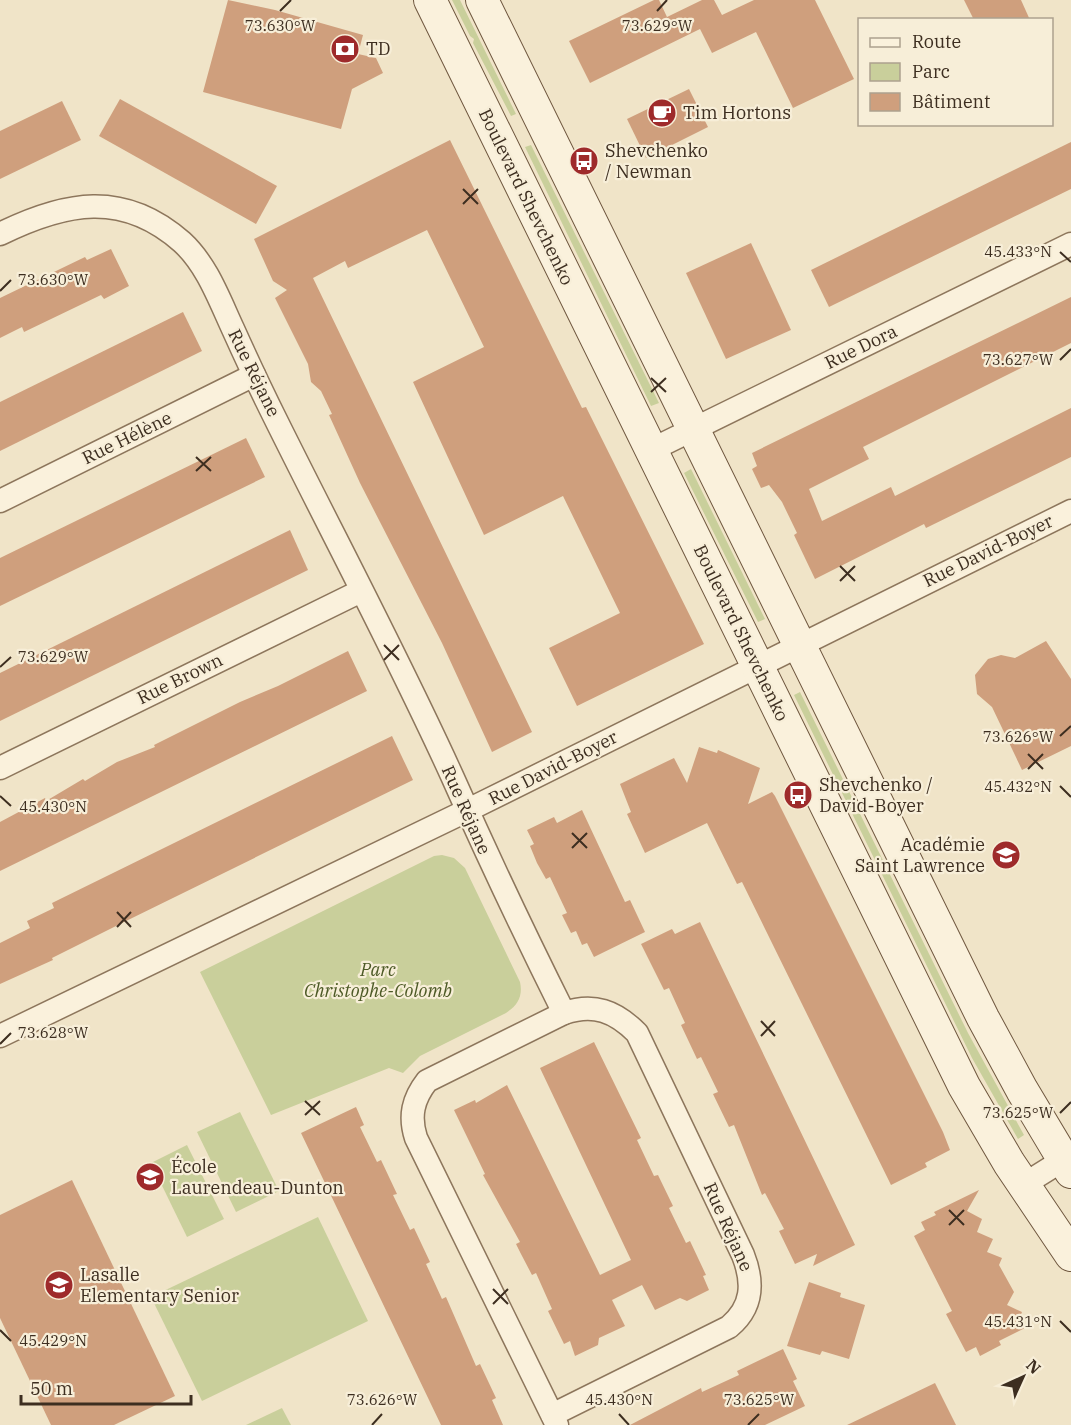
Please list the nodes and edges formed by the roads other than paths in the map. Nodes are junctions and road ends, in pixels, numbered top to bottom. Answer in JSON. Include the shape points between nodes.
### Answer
{"nodes":[{"id":1,"x":430,"y":0,"type":"edge"},
{"id":2,"x":482,"y":0,"type":"edge"},
{"id":3,"x":0,"y":234,"type":"edge"},
{"id":4,"x":1071,"y":244,"type":"edge"},
{"id":5,"x":254,"y":375,"type":"junction"},
{"id":6,"x":693,"y":429,"type":"junction"},
{"id":7,"x":651,"y":450,"type":"junction"},
{"id":8,"x":0,"y":501,"type":"edge"},
{"id":9,"x":1071,"y":511,"type":"edge"},
{"id":10,"x":361,"y":591,"type":"junction"},
{"id":11,"x":799,"y":645,"type":"junction"},
{"id":12,"x":757,"y":666,"type":"junction"},
{"id":13,"x":0,"y":768,"type":"edge"},
{"id":14,"x":466,"y":811,"type":"junction"},
{"id":15,"x":564,"y":1013,"type":"junction"},
{"id":16,"x":0,"y":1036,"type":"edge"},
{"id":17,"x":1068,"y":1163,"type":"edge"},
{"id":18,"x":1023,"y":1185,"type":"junction"},
{"id":19,"x":1071,"y":1255,"type":"edge"},
{"id":20,"x":555,"y":1420,"type":"edge"}],
"edges":[{"from":1,"to":7,"type":"street","name":"Boulevard Shevchenko"},
{"from":2,"to":6,"type":"street"},
{"from":3,"to":5,"type":"street","name":"Rue Réjane","via":[[31,218],[94,205],[117,208],[153,222],[184,244],[198,260]]},
{"from":4,"to":6,"type":"street","name":"Rue Dora"},
{"from":5,"to":8,"type":"street","name":"Rue Hélène"},
{"from":5,"to":10,"type":"street","name":"Rue Réjane"},
{"from":6,"to":7,"type":"street","name":"Rue Dora"},
{"from":6,"to":11,"type":"street"},
{"from":7,"to":12,"type":"street","name":"Boulevard Shevchenko"},
{"from":9,"to":11,"type":"street","name":"Rue David-Boyer"},
{"from":10,"to":13,"type":"street","name":"Rue Brown"},
{"from":10,"to":14,"type":"street","name":"Rue Réjane"},
{"from":11,"to":12,"type":"street","name":"Rue David-Boyer"},
{"from":11,"to":17,"type":"street","via":[[983,1018]]},
{"from":12,"to":14,"type":"street","name":"Rue David-Boyer"},
{"from":12,"to":18,"type":"street","name":"Boulevard Shevchenko","via":[[964,1086]]},
{"from":14,"to":15,"type":"street","name":"Rue Réjane"},
{"from":14,"to":16,"type":"street","name":"Rue David-Boyer"},
{"from":15,"to":20,"type":"street","via":[[428,1081],[414,1102],[412,1115],[416,1138]]},
{"from":15,"to":20,"type":"street","name":"Rue Réjane","via":[[597,1008],[619,1017],[637,1033],[744,1255],[751,1290],[746,1309],[729,1327]]},
{"from":17,"to":18,"type":"street"},
{"from":18,"to":19,"type":"street","name":"Boulevard Shevchenko"}]}
